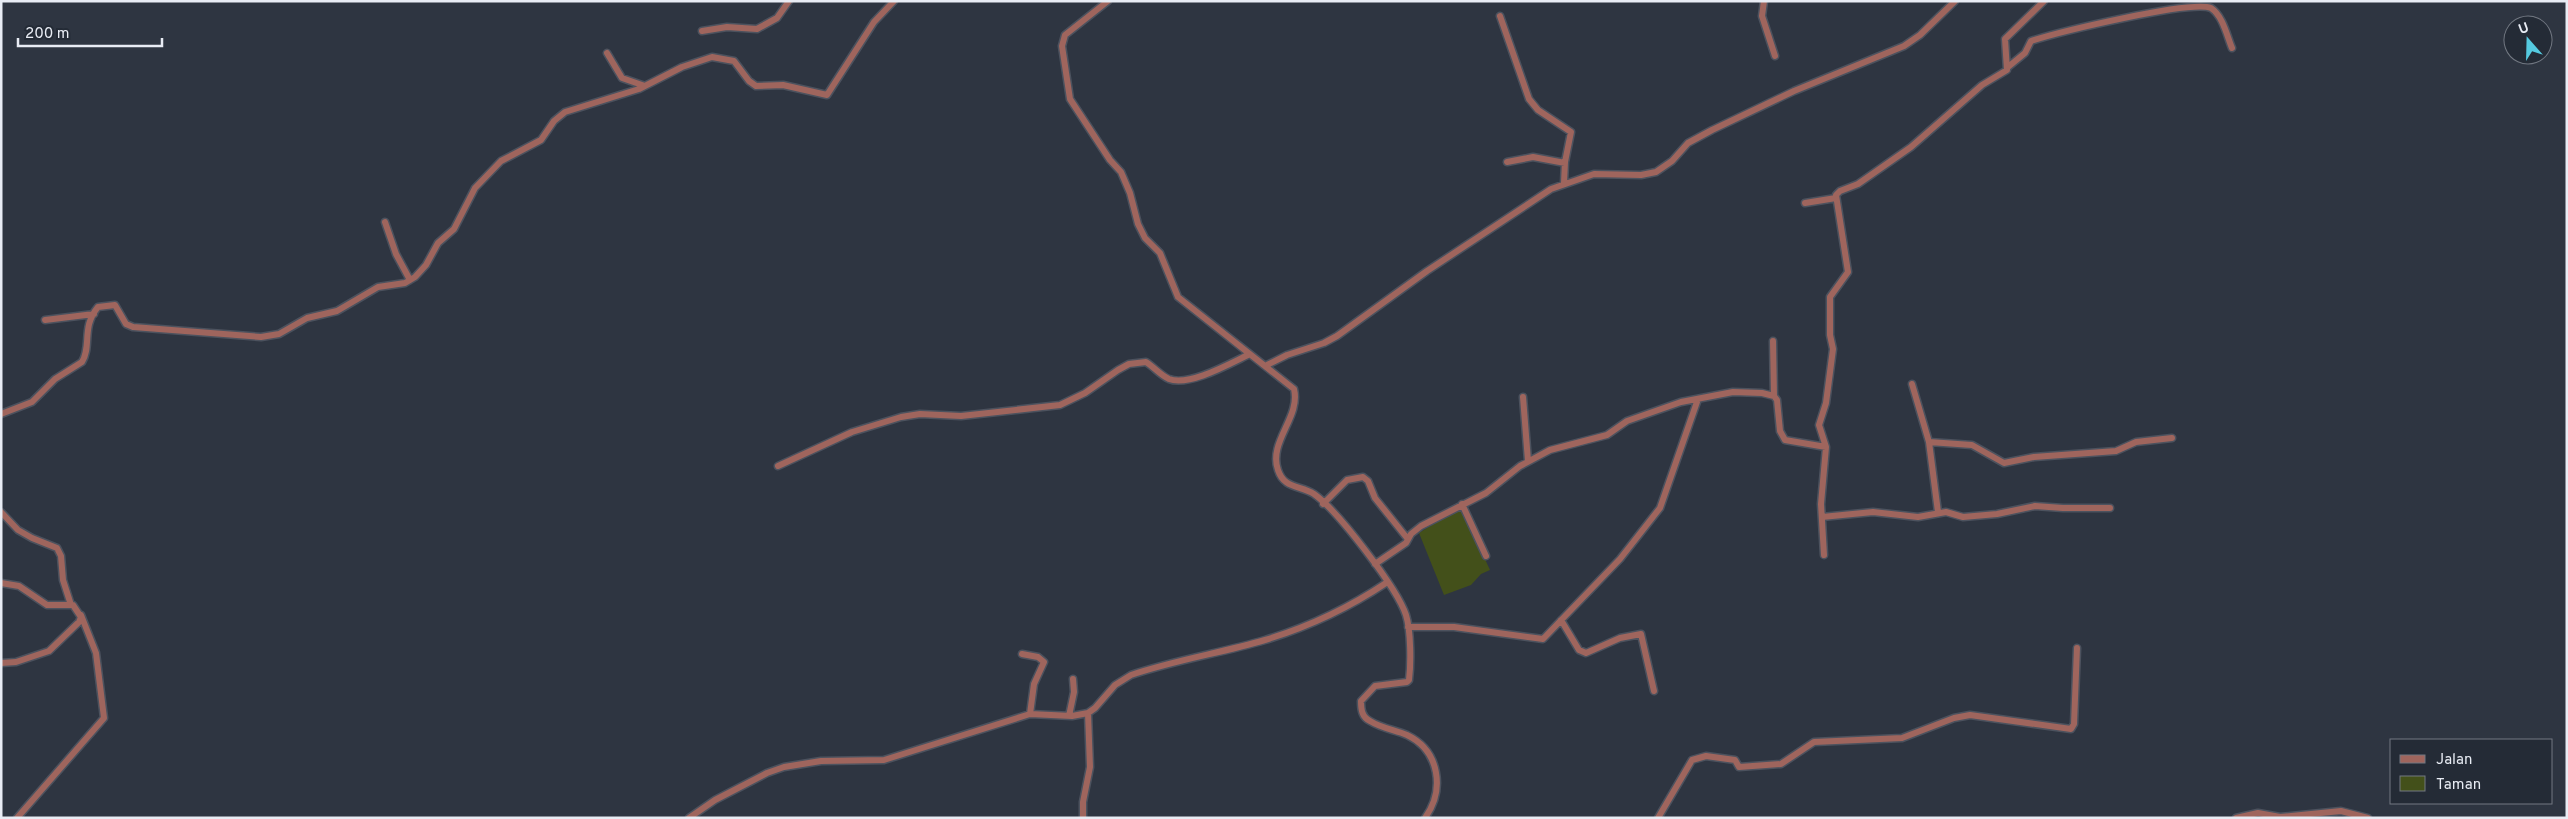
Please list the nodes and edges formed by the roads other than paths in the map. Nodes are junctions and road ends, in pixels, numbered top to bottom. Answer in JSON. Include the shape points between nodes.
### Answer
{"nodes":[{"id":1,"x":789,"y":1,"type":"edge"},
{"id":2,"x":894,"y":1,"type":"edge"},
{"id":3,"x":1108,"y":1,"type":"edge"},
{"id":4,"x":1764,"y":1,"type":"edge"},
{"id":5,"x":1955,"y":1,"type":"edge"},
{"id":6,"x":2044,"y":1,"type":"edge"},
{"id":7,"x":1500,"y":16,"type":"dead end"},
{"id":8,"x":702,"y":31,"type":"dead end"},
{"id":9,"x":2232,"y":48,"type":"dead end"},
{"id":10,"x":607,"y":53,"type":"dead end"},
{"id":11,"x":1775,"y":56,"type":"dead end"},
{"id":12,"x":2008,"y":67,"type":"junction"},
{"id":13,"x":646,"y":86,"type":"junction"},
{"id":14,"x":1507,"y":162,"type":"dead end"},
{"id":15,"x":1565,"y":163,"type":"junction"},
{"id":16,"x":1564,"y":183,"type":"junction"},
{"id":17,"x":1836,"y":198,"type":"junction"},
{"id":18,"x":1805,"y":203,"type":"dead end"},
{"id":19,"x":385,"y":222,"type":"dead end"},
{"id":20,"x":410,"y":280,"type":"junction"},
{"id":21,"x":94,"y":314,"type":"junction"},
{"id":22,"x":45,"y":320,"type":"dead end"},
{"id":23,"x":1773,"y":340,"type":"dead end"},
{"id":24,"x":1250,"y":354,"type":"junction"},
{"id":25,"x":1265,"y":366,"type":"junction"},
{"id":26,"x":1912,"y":384,"type":"dead end"},
{"id":27,"x":1774,"y":396,"type":"junction"},
{"id":28,"x":1523,"y":397,"type":"dead end"},
{"id":29,"x":1698,"y":399,"type":"junction"},
{"id":30,"x":1,"y":414,"type":"edge"},
{"id":31,"x":2172,"y":438,"type":"dead end"},
{"id":32,"x":1929,"y":442,"type":"junction"},
{"id":33,"x":1826,"y":447,"type":"junction"},
{"id":34,"x":1528,"y":461,"type":"junction"},
{"id":35,"x":778,"y":466,"type":"dead end"},
{"id":36,"x":1323,"y":504,"type":"junction"},
{"id":37,"x":1462,"y":504,"type":"junction"},
{"id":38,"x":2110,"y":508,"type":"dead end"},
{"id":39,"x":1,"y":512,"type":"edge"},
{"id":40,"x":1938,"y":512,"type":"junction"},
{"id":41,"x":1822,"y":517,"type":"junction"},
{"id":42,"x":1407,"y":538,"type":"junction"},
{"id":43,"x":1824,"y":555,"type":"dead end"},
{"id":44,"x":1486,"y":556,"type":"dead end"},
{"id":45,"x":1375,"y":564,"type":"junction"},
{"id":46,"x":1,"y":583,"type":"edge"},
{"id":47,"x":1386,"y":583,"type":"junction"},
{"id":48,"x":71,"y":605,"type":"junction"},
{"id":49,"x":81,"y":615,"type":"junction"},
{"id":50,"x":1561,"y":620,"type":"junction"},
{"id":51,"x":1408,"y":627,"type":"junction"},
{"id":52,"x":2077,"y":648,"type":"dead end"},
{"id":53,"x":1022,"y":654,"type":"dead end"},
{"id":54,"x":1,"y":663,"type":"edge"},
{"id":55,"x":1073,"y":679,"type":"dead end"},
{"id":56,"x":1654,"y":691,"type":"dead end"},
{"id":57,"x":1088,"y":712,"type":"junction"},
{"id":58,"x":1030,"y":714,"type":"junction"},
{"id":59,"x":1069,"y":716,"type":"junction"},
{"id":60,"x":2268,"y":816,"type":"edge"},
{"id":61,"x":17,"y":818,"type":"edge"},
{"id":62,"x":689,"y":818,"type":"edge"},
{"id":63,"x":1084,"y":818,"type":"edge"},
{"id":64,"x":1425,"y":818,"type":"edge"},
{"id":65,"x":1658,"y":818,"type":"edge"},
{"id":66,"x":2236,"y":818,"type":"edge"},
{"id":67,"x":2368,"y":818,"type":"edge"}],
"edges":[{"from":1,"to":8,"type":"street","via":[[777,18],[757,29],[727,27]]},
{"from":2,"to":13,"type":"street","via":[[874,22],[827,95],[783,84],[756,86],[734,61],[720,57],[692,62]]},
{"from":3,"to":24,"type":"street","via":[[1065,35],[1062,46],[1070,99],[1121,172],[1138,224],[1145,238],[1160,253],[1178,297]]},
{"from":4,"to":11,"type":"street","via":[[1762,16]]},
{"from":5,"to":16,"type":"street","via":[[1904,46],[1794,91],[1712,130],[1688,143],[1672,161],[1656,172],[1594,174]]},
{"from":6,"to":12,"type":"street","via":[[2005,40]]},
{"from":7,"to":15,"type":"street","via":[[1529,99],[1538,110],[1571,132]]},
{"from":9,"to":12,"type":"street","via":[[2220,19],[2212,9],[2183,6],[2150,10],[2034,40]]},
{"from":10,"to":13,"type":"street","via":[[622,78]]},
{"from":12,"to":17,"type":"street","via":[[1977,89],[1911,147],[1858,184],[1840,191]]},
{"from":13,"to":20,"type":"street","via":[[565,112],[541,140],[497,165],[472,192],[454,229],[438,243],[426,265]]},
{"from":14,"to":15,"type":"street","via":[[1533,157]]},
{"from":15,"to":16,"type":"street"},
{"from":16,"to":25,"type":"street","via":[[1459,249],[1331,340],[1286,355]]},
{"from":17,"to":18,"type":"street"},
{"from":17,"to":33,"type":"street","via":[[1848,272],[1830,298],[1832,351],[1826,402],[1819,427]]},
{"from":19,"to":20,"type":"street","via":[[396,254]]},
{"from":20,"to":21,"type":"street","via":[[373,289],[337,311],[307,318],[279,334],[261,337],[134,327],[126,324],[112,304],[98,307]]},
{"from":21,"to":22,"type":"street"},
{"from":21,"to":30,"type":"street","via":[[87,328],[82,362],[55,379],[27,405]]},
{"from":23,"to":27,"type":"street"},
{"from":24,"to":25,"type":"street"},
{"from":24,"to":35,"type":"street","via":[[1208,373],[1181,380],[1167,378],[1146,362],[1129,364],[1075,399],[1050,407],[961,416],[920,414],[901,417],[852,432]]},
{"from":25,"to":36,"type":"street","via":[[1292,386],[1295,393],[1277,452],[1278,471],[1288,485],[1314,495]]},
{"from":26,"to":32,"type":"street"},
{"from":27,"to":29,"type":"street","via":[[1733,392]]},
{"from":27,"to":33,"type":"street","via":[[1780,431],[1785,440]]},
{"from":28,"to":34,"type":"street"},
{"from":29,"to":34,"type":"street","via":[[1667,406],[1627,421],[1607,435],[1550,450]]},
{"from":29,"to":50,"type":"street","via":[[1660,508],[1620,558]]},
{"from":31,"to":32,"type":"street","via":[[2136,442],[2116,452],[2004,463],[1972,445]]},
{"from":32,"to":40,"type":"street"},
{"from":33,"to":41,"type":"street"},
{"from":34,"to":37,"type":"street","via":[[1489,492]]},
{"from":36,"to":42,"type":"street","via":[[1347,480],[1363,477],[1375,498]]},
{"from":36,"to":45,"type":"street","via":[[1348,528]]},
{"from":37,"to":42,"type":"street","via":[[1421,526]]},
{"from":37,"to":44,"type":"street"},
{"from":38,"to":40,"type":"street","via":[[2035,506],[1997,514],[1963,516]]},
{"from":39,"to":48,"type":"street","via":[[18,530],[57,548]]},
{"from":40,"to":41,"type":"street","via":[[1918,517],[1873,512]]},
{"from":41,"to":43,"type":"street"},
{"from":42,"to":45,"type":"street","via":[[1406,543]]},
{"from":45,"to":47,"type":"street"},
{"from":46,"to":48,"type":"street","via":[[18,585],[47,605]]},
{"from":47,"to":51,"type":"street","via":[[1397,594]]},
{"from":47,"to":57,"type":"street","via":[[1331,614],[1266,640],[1131,675],[1115,685]]},
{"from":48,"to":49,"type":"street"},
{"from":49,"to":54,"type":"street","via":[[79,622],[49,651],[16,662]]},
{"from":49,"to":61,"type":"street","via":[[96,653],[104,718]]},
{"from":50,"to":51,"type":"street","via":[[1540,640],[1484,630]]},
{"from":50,"to":56,"type":"street","via":[[1579,650],[1586,654],[1620,638],[1641,634]]},
{"from":51,"to":64,"type":"street","via":[[1409,680],[1375,686],[1361,701],[1361,710],[1370,721],[1408,736],[1426,748],[1438,786],[1436,800]]},
{"from":52,"to":65,"type":"street","via":[[2074,724],[2071,729],[1965,715],[1902,738],[1814,742],[1776,766],[1739,767],[1734,760],[1701,756],[1689,763]]},
{"from":53,"to":58,"type":"street","via":[[1038,657],[1044,662],[1034,684]]},
{"from":55,"to":59,"type":"street"},
{"from":57,"to":59,"type":"street"},
{"from":57,"to":63,"type":"street","via":[[1090,767],[1083,802]]},
{"from":58,"to":59,"type":"street"},
{"from":58,"to":62,"type":"street","via":[[884,760],[821,761],[784,767],[715,800]]},
{"from":60,"to":66,"type":"street","via":[[2258,813]]},
{"from":60,"to":67,"type":"street","via":[[2341,811]]}]}
